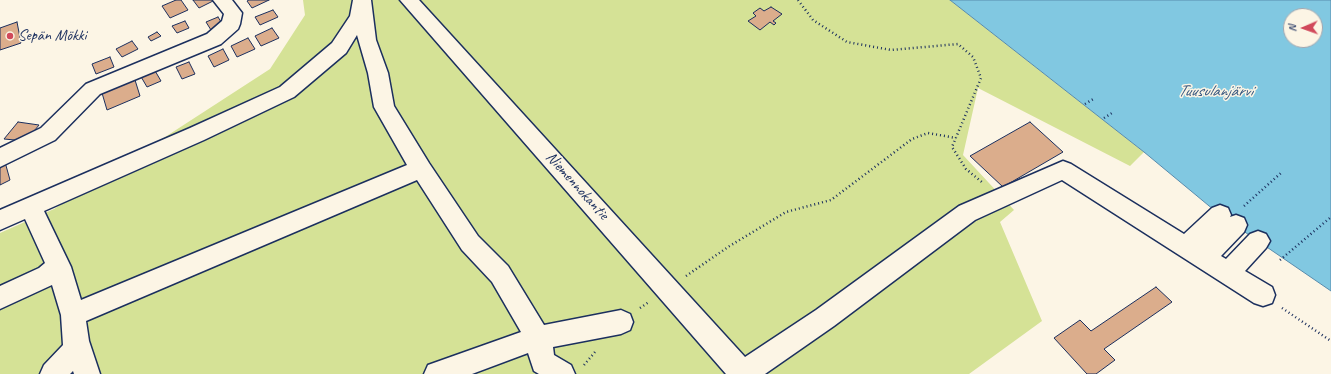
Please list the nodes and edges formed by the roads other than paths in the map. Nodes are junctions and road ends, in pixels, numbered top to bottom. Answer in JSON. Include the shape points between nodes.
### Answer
{"nodes":[{"id":1,"x":222,"y":0,"type":"edge"},
{"id":2,"x":409,"y":0,"type":"edge"},
{"id":3,"x":362,"y":1,"type":"edge"},
{"id":4,"x":0,"y":158,"type":"edge"},
{"id":5,"x":421,"y":169,"type":"junction"},
{"id":6,"x":31,"y":207,"type":"junction"},
{"id":7,"x":1232,"y":217,"type":"road end"},
{"id":8,"x":0,"y":220,"type":"edge"},
{"id":9,"x":1258,"y":241,"type":"dead end"},
{"id":10,"x":1194,"y":252,"type":"junction"},
{"id":11,"x":59,"y":267,"type":"junction"},
{"id":12,"x":1228,"y":273,"type":"junction"},
{"id":13,"x":1263,"y":295,"type":"road end"},
{"id":14,"x":0,"y":298,"type":"edge"},
{"id":15,"x":73,"y":315,"type":"junction"},
{"id":16,"x":621,"y":322,"type":"dead end"},
{"id":17,"x":538,"y":338,"type":"junction"},
{"id":18,"x":76,"y":341,"type":"junction"},
{"id":19,"x":53,"y":374,"type":"edge"},
{"id":20,"x":87,"y":374,"type":"edge"},
{"id":21,"x":437,"y":374,"type":"edge"},
{"id":22,"x":562,"y":374,"type":"edge"},
{"id":23,"x":743,"y":374,"type":"edge"}],
"edges":[{"from":1,"to":4,"type":"street","via":[[232,13],[231,24],[214,39],[93,89],[48,134]]},
{"from":2,"to":23,"type":"street","name":"Niemennokantie"},
{"from":3,"to":5,"type":"street","via":[[367,40],[378,72],[384,106]]},
{"from":3,"to":6,"type":"street","via":[[359,17],[339,48],[287,92]]},
{"from":5,"to":15,"type":"street"},
{"from":5,"to":17,"type":"street","via":[[470,243],[500,274]]},
{"from":6,"to":8,"type":"street"},
{"from":6,"to":11,"type":"street"},
{"from":7,"to":10,"type":"street"},
{"from":9,"to":12,"type":"street"},
{"from":10,"to":12,"type":"street"},
{"from":10,"to":23,"type":"street","via":[[1063,170],[967,213],[825,318]]},
{"from":11,"to":14,"type":"street","via":[[47,276]]},
{"from":11,"to":15,"type":"street"},
{"from":12,"to":13,"type":"street"},
{"from":15,"to":18,"type":"street"},
{"from":16,"to":17,"type":"street"},
{"from":17,"to":21,"type":"street"},
{"from":17,"to":22,"type":"street","via":[[543,362]]},
{"from":18,"to":19,"type":"street","via":[[74,351]]},
{"from":18,"to":20,"type":"street"}]}
